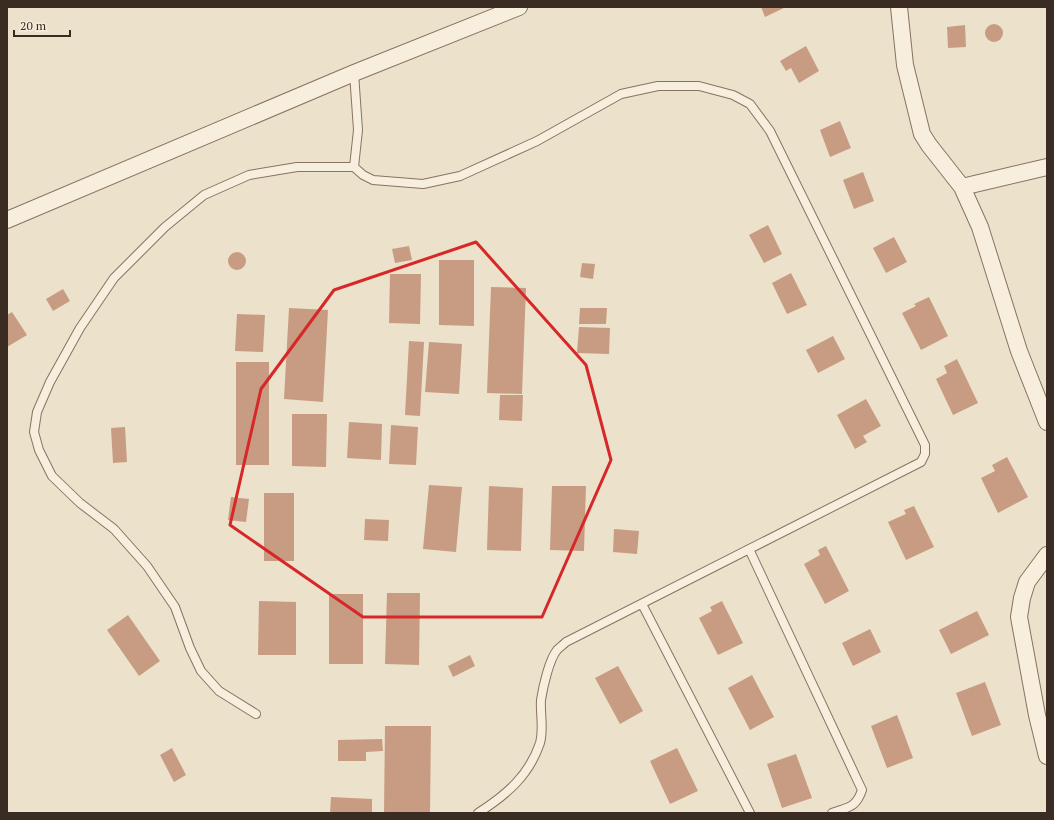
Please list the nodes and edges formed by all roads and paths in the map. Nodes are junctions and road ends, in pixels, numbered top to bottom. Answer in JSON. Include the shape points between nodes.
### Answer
{"nodes":[{"id":1,"x":519,"y":7,"type":"edge"},
{"id":2,"x":899,"y":7,"type":"edge"},
{"id":3,"x":354,"y":73,"type":"junction"},
{"id":4,"x":354,"y":167,"type":"junction"},
{"id":5,"x":1047,"y":167,"type":"edge"},
{"id":6,"x":962,"y":187,"type":"junction"},
{"id":7,"x":7,"y":220,"type":"edge"},
{"id":8,"x":1047,"y":422,"type":"edge"},
{"id":9,"x":749,"y":550,"type":"junction"},
{"id":10,"x":1047,"y":555,"type":"edge"},
{"id":11,"x":642,"y":604,"type":"junction"},
{"id":12,"x":256,"y":714,"type":"dead end"},
{"id":13,"x":1047,"y":756,"type":"edge"},
{"id":14,"x":478,"y":813,"type":"edge"},
{"id":15,"x":750,"y":813,"type":"edge"},
{"id":16,"x":832,"y":813,"type":"edge"}],
"edges":[{"from":1,"to":3,"type":"street"},
{"from":2,"to":6,"type":"street","via":[[905,65],[922,134]]},
{"from":3,"to":4,"type":"lane","via":[[358,130]]},
{"from":3,"to":7,"type":"street"},
{"from":4,"to":9,"type":"lane","via":[[373,180],[423,184],[460,176],[537,141],[621,94],[658,86],[699,86],[733,95],[750,104],[770,131],[925,445],[925,454],[921,462]]},
{"from":4,"to":12,"type":"lane","via":[[297,167],[276,170],[249,176],[204,195],[165,227],[114,278],[50,382],[37,412],[34,432],[39,450],[52,476],[80,503],[114,529],[147,566],[175,607],[201,671],[219,691]]},
{"from":5,"to":6,"type":"street"},
{"from":6,"to":8,"type":"street","via":[[980,227],[1019,351]]},
{"from":9,"to":11,"type":"lane"},
{"from":9,"to":16,"type":"lane","via":[[862,790],[854,805]]},
{"from":10,"to":13,"type":"street","via":[[1027,582],[1019,617]]},
{"from":11,"to":14,"type":"lane","via":[[566,642],[556,651],[548,669],[541,700],[543,726],[540,742],[532,760],[518,783]]},
{"from":11,"to":15,"type":"lane"}]}
